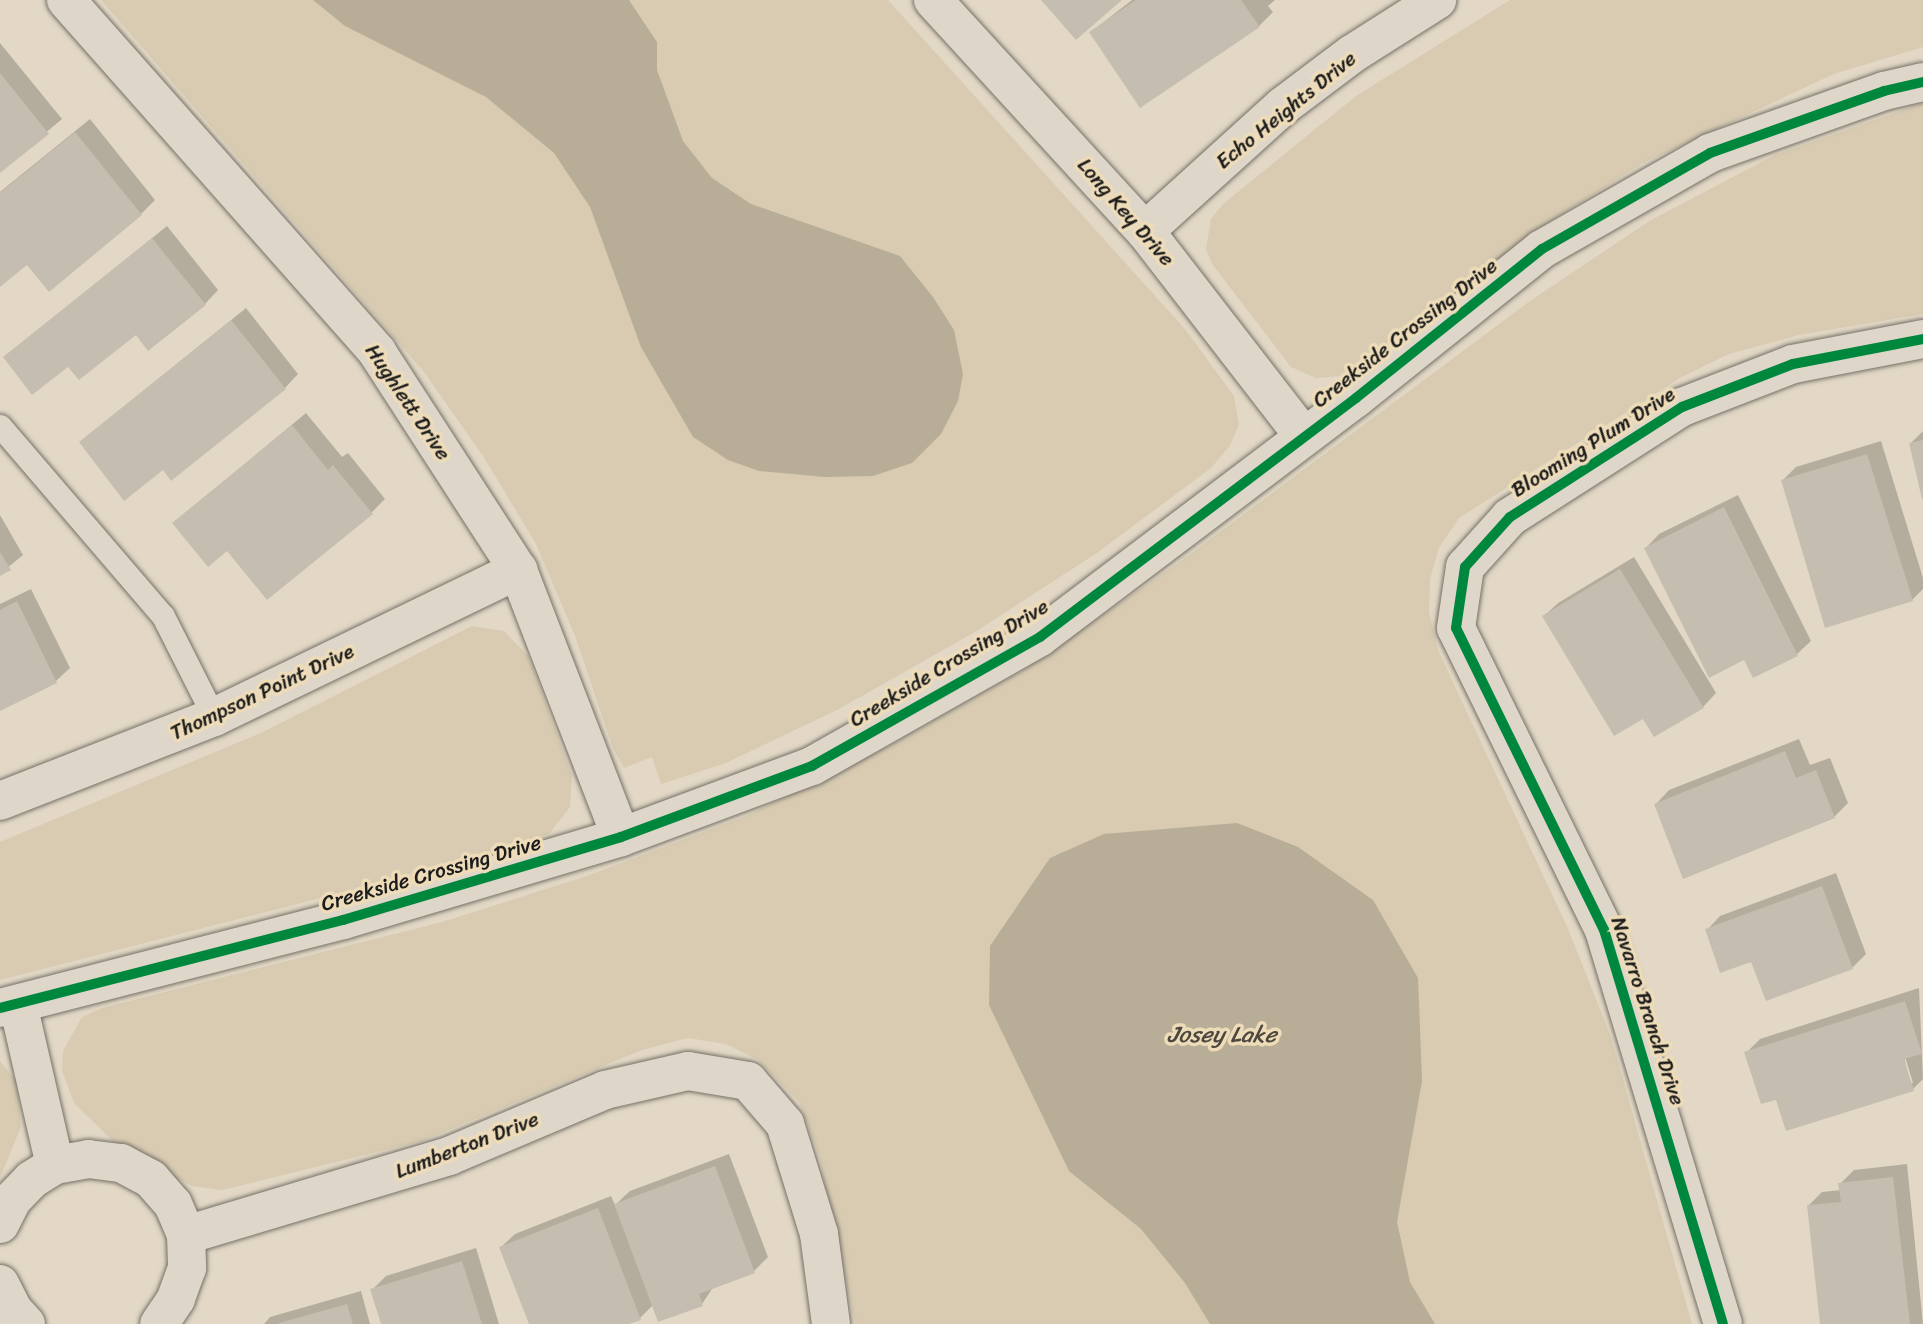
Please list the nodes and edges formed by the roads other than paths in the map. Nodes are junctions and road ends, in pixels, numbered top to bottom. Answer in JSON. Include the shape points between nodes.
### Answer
{"nodes":[{"id":1,"x":66,"y":0,"type":"edge"},
{"id":2,"x":933,"y":0,"type":"edge"},
{"id":3,"x":1437,"y":0,"type":"edge"},
{"id":4,"x":1923,"y":82,"type":"edge"},
{"id":5,"x":1145,"y":230,"type":"junction"},
{"id":6,"x":1923,"y":339,"type":"edge"},
{"id":7,"x":0,"y":426,"type":"edge"},
{"id":8,"x":1304,"y":437,"type":"junction"},
{"id":9,"x":1465,"y":567,"type":"joint"},
{"id":10,"x":518,"y":570,"type":"junction"},
{"id":11,"x":214,"y":717,"type":"junction"},
{"id":12,"x":0,"y":802,"type":"edge"},
{"id":13,"x":621,"y":837,"type":"junction"},
{"id":14,"x":9,"y":1006,"type":"edge"},
{"id":15,"x":55,"y":1165,"type":"junction"},
{"id":16,"x":0,"y":1224,"type":"edge"},
{"id":17,"x":186,"y":1235,"type":"junction"},
{"id":18,"x":0,"y":1284,"type":"edge"},
{"id":19,"x":26,"y":1324,"type":"edge"},
{"id":20,"x":159,"y":1324,"type":"edge"},
{"id":21,"x":831,"y":1324,"type":"edge"},
{"id":22,"x":1723,"y":1324,"type":"edge"}],
"edges":[{"from":1,"to":10,"type":"street","name":"Hughlett Drive","via":[[377,352]]},
{"from":2,"to":5,"type":"street","name":"Long Key Drive"},
{"from":3,"to":5,"type":"street","name":"Echo Heights Drive","via":[[1352,54],[1283,106]]},
{"from":4,"to":8,"type":"street","name":"Creekside Crossing Drive","via":[[1884,90],[1710,153],[1542,249]]},
{"from":5,"to":8,"type":"street","name":"Long Key Drive"},
{"from":6,"to":9,"type":"street","name":"Blooming Plum Drive","via":[[1793,364],[1682,407],[1510,517]]},
{"from":7,"to":11,"type":"lane","via":[[163,616]]},
{"from":8,"to":13,"type":"street","name":"Creekside Crossing Drive","via":[[1040,637],[811,766]]},
{"from":9,"to":22,"type":"street","name":"Navarro Branch Drive","via":[[1456,628],[1604,930]]},
{"from":10,"to":11,"type":"street","name":"Thompson Point Drive"},
{"from":10,"to":13,"type":"street","name":"Hughlett Drive"},
{"from":11,"to":12,"type":"street","name":"Thompson Point Drive"},
{"from":13,"to":14,"type":"street","name":"Creekside Crossing Drive","via":[[343,920]]},
{"from":14,"to":15,"type":"street"},
{"from":15,"to":16,"type":"street","via":[[22,1190]]},
{"from":15,"to":17,"type":"street","via":[[88,1159],[121,1163],[141,1174],[173,1204]]},
{"from":17,"to":20,"type":"street","via":[[187,1268],[176,1300]]},
{"from":17,"to":21,"type":"street","name":"Lumberton Drive","via":[[449,1156],[605,1090],[688,1071],[748,1081],[785,1124],[819,1234]]},
{"from":18,"to":19,"type":"street"}]}
